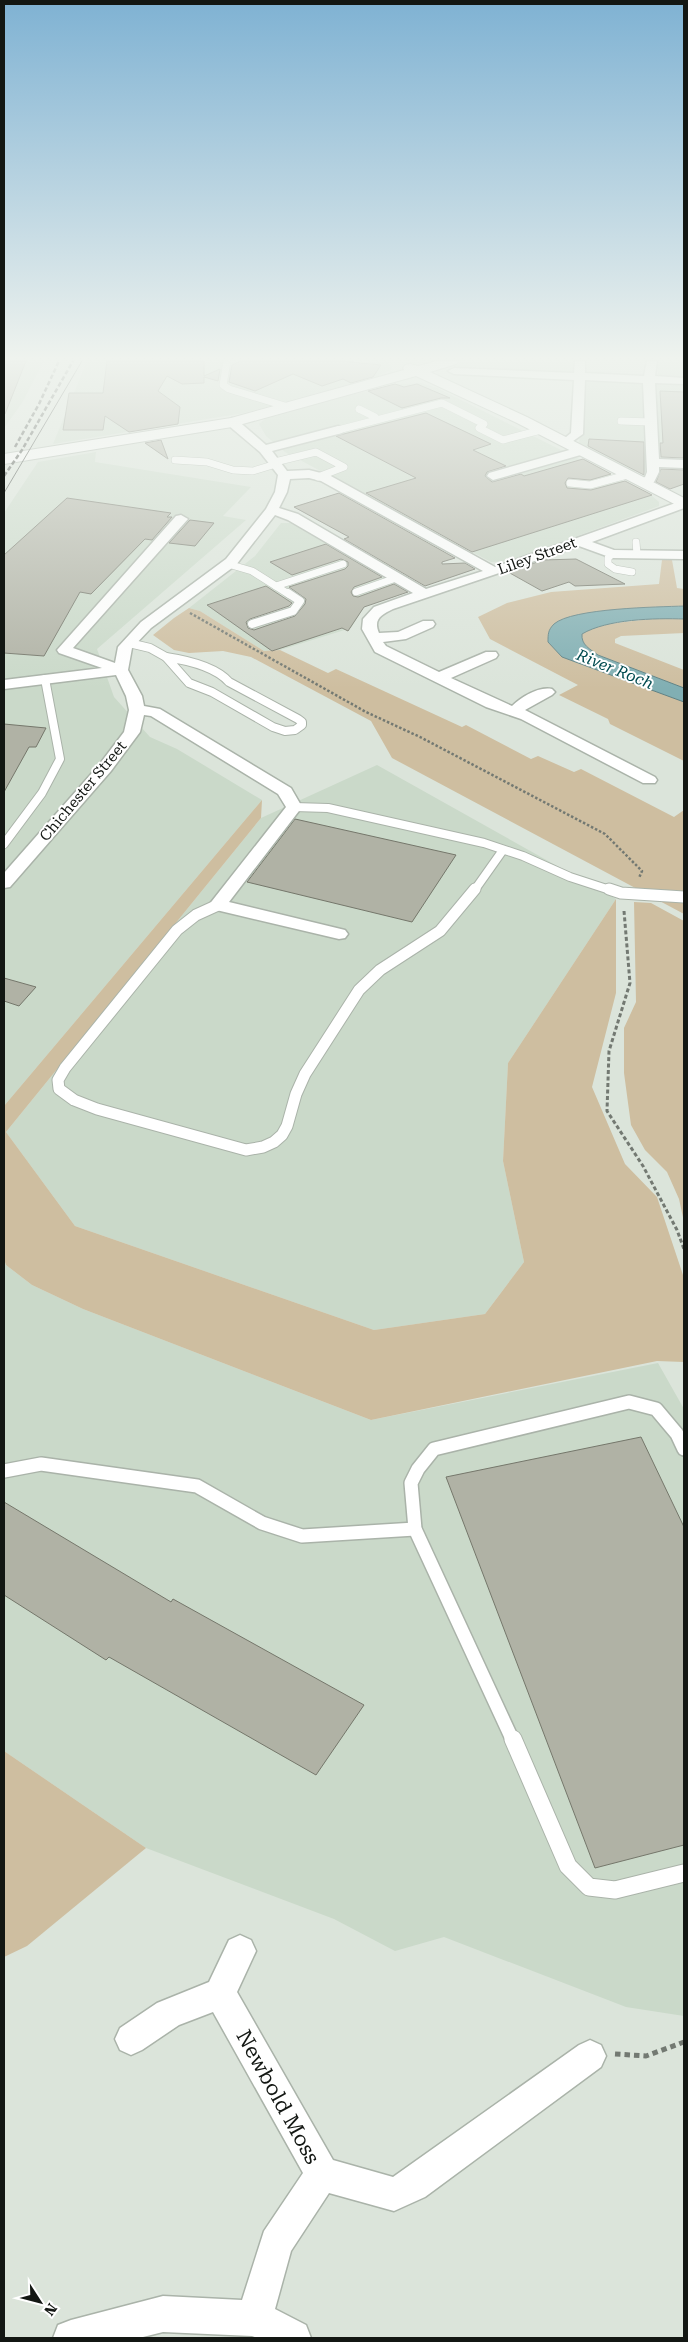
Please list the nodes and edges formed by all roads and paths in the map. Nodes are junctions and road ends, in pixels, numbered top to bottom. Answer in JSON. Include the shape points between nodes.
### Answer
{"nodes":[{"id":1,"x":241,"y":470,"type":"edge"},
{"id":2,"x":254,"y":470,"type":"edge"},
{"id":3,"x":278,"y":470,"type":"edge"},
{"id":4,"x":293,"y":470,"type":"edge"},
{"id":5,"x":335,"y":470,"type":"edge"},
{"id":6,"x":513,"y":470,"type":"edge"},
{"id":7,"x":619,"y":470,"type":"edge"},
{"id":8,"x":653,"y":470,"type":"edge"},
{"id":9,"x":627,"y":474,"type":"junction"},
{"id":10,"x":493,"y":476,"type":"dead end"},
{"id":11,"x":318,"y":477,"type":"junction"},
{"id":12,"x":642,"y":482,"type":"junction"},
{"id":13,"x":570,"y":483,"type":"dead end"},
{"id":14,"x":684,"y":504,"type":"edge"},
{"id":15,"x":272,"y":510,"type":"junction"},
{"id":16,"x":181,"y":519,"type":"dead end"},
{"id":17,"x":578,"y":541,"type":"junction"},
{"id":18,"x":612,"y":554,"type":"junction"},
{"id":19,"x":684,"y":555,"type":"edge"},
{"id":20,"x":228,"y":564,"type":"junction"},
{"id":21,"x":343,"y":564,"type":"dead end"},
{"id":22,"x":494,"y":572,"type":"junction"},
{"id":23,"x":632,"y":572,"type":"dead end"},
{"id":24,"x":396,"y":578,"type":"junction"},
{"id":25,"x":276,"y":586,"type":"junction"},
{"id":26,"x":356,"y":592,"type":"dead end"},
{"id":27,"x":424,"y":594,"type":"junction"},
{"id":28,"x":252,"y":624,"type":"dead end"},
{"id":29,"x":428,"y":624,"type":"dead end"},
{"id":30,"x":373,"y":638,"type":"junction"},
{"id":31,"x":128,"y":643,"type":"junction"},
{"id":32,"x":491,"y":655,"type":"dead end"},
{"id":33,"x":166,"y":657,"type":"junction"},
{"id":34,"x":122,"y":670,"type":"junction"},
{"id":35,"x":439,"y":678,"type":"junction"},
{"id":36,"x":46,"y":680,"type":"junction"},
{"id":37,"x":4,"y":684,"type":"edge"},
{"id":38,"x":547,"y":692,"type":"dead end"},
{"id":39,"x":137,"y":710,"type":"junction"},
{"id":40,"x":514,"y":712,"type":"junction"},
{"id":41,"x":649,"y":780,"type":"dead end"},
{"id":42,"x":294,"y":807,"type":"junction"},
{"id":43,"x":4,"y":844,"type":"edge"},
{"id":44,"x":503,"y":850,"type":"junction"},
{"id":45,"x":4,"y":883,"type":"edge"},
{"id":46,"x":684,"y":897,"type":"edge"},
{"id":47,"x":218,"y":905,"type":"junction"},
{"id":48,"x":339,"y":934,"type":"dead end"},
{"id":49,"x":684,"y":1449,"type":"edge"},
{"id":50,"x":4,"y":1471,"type":"edge"},
{"id":51,"x":416,"y":1529,"type":"junction"},
{"id":52,"x":684,"y":1873,"type":"edge"},
{"id":53,"x":240,"y":1951,"type":"dead end"},
{"id":54,"x":220,"y":1993,"type":"junction"},
{"id":55,"x":131,"y":2039,"type":"dead end"},
{"id":56,"x":684,"y":2042,"type":"edge"},
{"id":57,"x":590,"y":2056,"type":"joint"},
{"id":58,"x":322,"y":2174,"type":"junction"},
{"id":59,"x":255,"y":2318,"type":"junction"},
{"id":60,"x":77,"y":2337,"type":"edge"},
{"id":61,"x":293,"y":2338,"type":"edge"}],
"edges":[{"from":1,"to":2,"type":"lane"},
{"from":3,"to":15,"type":"street","via":[[281,492]]},
{"from":4,"to":11,"type":"street"},
{"from":5,"to":11,"type":"lane"},
{"from":6,"to":10,"type":"street"},
{"from":7,"to":9,"type":"main road"},
{"from":8,"to":12,"type":"street","via":[[650,479]]},
{"from":9,"to":12,"type":"main road"},
{"from":9,"to":13,"type":"lane","via":[[590,485]]},
{"from":11,"to":22,"type":"street"},
{"from":12,"to":14,"type":"main road"},
{"from":14,"to":17,"type":"street","name":"Liley Street"},
{"from":15,"to":20,"type":"street"},
{"from":15,"to":24,"type":"street","via":[[293,517]]},
{"from":16,"to":34,"type":"street","via":[[64,650]]},
{"from":17,"to":18,"type":"street"},
{"from":17,"to":22,"type":"street","name":"Liley Street"},
{"from":18,"to":19,"type":"street","via":[[636,548]]},
{"from":18,"to":23,"type":"lane","via":[[608,564]]},
{"from":20,"to":25,"type":"lane","via":[[252,571]]},
{"from":20,"to":31,"type":"street","via":[[146,625]]},
{"from":21,"to":25,"type":"lane"},
{"from":22,"to":27,"type":"street","name":"Liley Street"},
{"from":24,"to":26,"type":"lane"},
{"from":24,"to":27,"type":"street"},
{"from":25,"to":28,"type":"lane","via":[[300,601],[299,605],[293,611]]},
{"from":27,"to":30,"type":"street","name":"Liley Street","via":[[373,614],[368,623]]},
{"from":29,"to":30,"type":"street","via":[[401,636]]},
{"from":30,"to":35,"type":"street","via":[[380,649]]},
{"from":31,"to":33,"type":"lane","via":[[150,648]]},
{"from":31,"to":34,"type":"street"},
{"from":32,"to":35,"type":"street"},
{"from":33,"to":33,"type":"lane","via":[[222,674],[229,682],[302,725],[285,731],[273,727],[212,692],[189,683]]},
{"from":34,"to":36,"type":"street"},
{"from":34,"to":39,"type":"street"},
{"from":35,"to":40,"type":"street"},
{"from":36,"to":37,"type":"street"},
{"from":36,"to":43,"type":"lane","via":[[60,759],[42,793]]},
{"from":38,"to":40,"type":"street","via":[[524,703]]},
{"from":39,"to":42,"type":"street","via":[[155,712],[250,768],[285,792]]},
{"from":39,"to":45,"type":"street","name":"Chichester Street","via":[[132,732],[110,761]]},
{"from":40,"to":41,"type":"street"},
{"from":42,"to":44,"type":"lane","via":[[328,808]]},
{"from":42,"to":47,"type":"street"},
{"from":44,"to":46,"type":"lane","via":[[621,893]]},
{"from":44,"to":47,"type":"lane","via":[[440,931],[366,982],[301,1080],[292,1117],[284,1132],[262,1148],[246,1150],[97,1109],[74,1100],[59,1089],[58,1080],[65,1068],[177,930],[196,915]]},
{"from":47,"to":48,"type":"street"},
{"from":49,"to":51,"type":"lane","via":[[677,1434],[656,1409],[629,1402],[434,1449],[411,1483]]},
{"from":50,"to":51,"type":"lane","via":[[41,1464],[197,1486],[262,1523],[302,1536]]},
{"from":51,"to":52,"type":"lane","via":[[568,1866],[589,1887],[616,1890]]},
{"from":53,"to":54,"type":"street"},
{"from":54,"to":55,"type":"street","via":[[168,2014]]},
{"from":54,"to":58,"type":"street","name":"Newbold Moss"},
{"from":56,"to":57,"type":"path","via":[[646,2056]]},
{"from":57,"to":58,"type":"street","via":[[413,2185],[394,2194]]},
{"from":58,"to":59,"type":"street","name":"Newbold Moss","via":[[276,2243]]},
{"from":59,"to":60,"type":"street","via":[[162,2314]]},
{"from":59,"to":61,"type":"street"}]}
